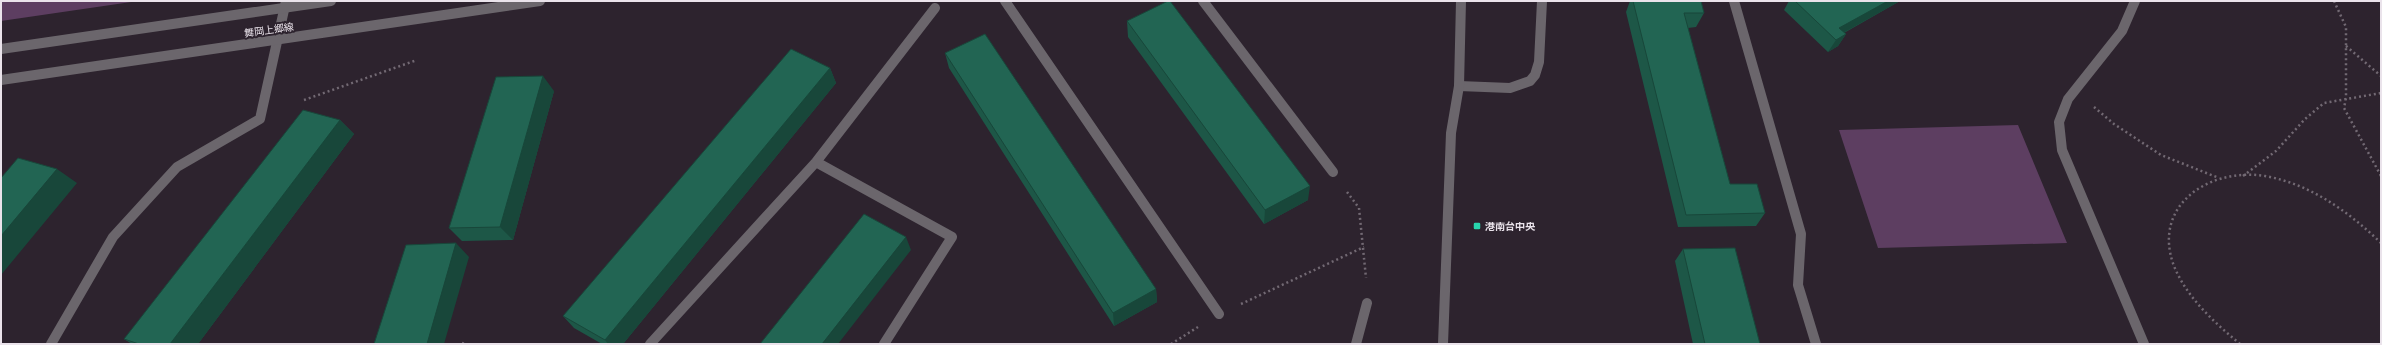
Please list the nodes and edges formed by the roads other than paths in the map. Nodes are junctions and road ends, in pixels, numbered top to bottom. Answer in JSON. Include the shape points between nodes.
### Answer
{"nodes":[{"id":1,"x":286,"y":1,"type":"edge"},
{"id":2,"x":331,"y":1,"type":"edge"},
{"id":3,"x":540,"y":1,"type":"edge"},
{"id":4,"x":1005,"y":1,"type":"edge"},
{"id":5,"x":1203,"y":1,"type":"edge"},
{"id":6,"x":1461,"y":1,"type":"edge"},
{"id":7,"x":1542,"y":1,"type":"edge"},
{"id":8,"x":1734,"y":1,"type":"edge"},
{"id":9,"x":2135,"y":1,"type":"edge"},
{"id":10,"x":935,"y":8,"type":"dead end"},
{"id":11,"x":1,"y":49,"type":"edge"},
{"id":12,"x":1,"y":80,"type":"edge"},
{"id":13,"x":1459,"y":86,"type":"junction"},
{"id":14,"x":816,"y":162,"type":"junction"},
{"id":15,"x":1332,"y":172,"type":"road end"},
{"id":16,"x":1367,"y":303,"type":"road end"},
{"id":17,"x":1219,"y":314,"type":"road end"},
{"id":18,"x":51,"y":344,"type":"edge"},
{"id":19,"x":650,"y":344,"type":"edge"},
{"id":20,"x":884,"y":344,"type":"edge"},
{"id":21,"x":1356,"y":344,"type":"edge"},
{"id":22,"x":1443,"y":344,"type":"edge"},
{"id":23,"x":1816,"y":344,"type":"edge"},
{"id":24,"x":2144,"y":344,"type":"edge"}],
"edges":[{"from":1,"to":18,"type":"street","via":[[260,119],[177,167],[113,237]]},
{"from":2,"to":11,"type":"street","name":"舞岡上郷線"},
{"from":3,"to":12,"type":"street","name":"舞岡上郷線"},
{"from":4,"to":17,"type":"street"},
{"from":5,"to":15,"type":"street"},
{"from":6,"to":13,"type":"street"},
{"from":7,"to":13,"type":"street","via":[[1539,62],[1530,80],[1510,88]]},
{"from":8,"to":23,"type":"street","via":[[1801,234],[1798,285]]},
{"from":9,"to":24,"type":"street","via":[[2122,30],[2068,99],[2059,122],[2062,150]]},
{"from":10,"to":14,"type":"street"},
{"from":13,"to":22,"type":"street","via":[[1451,132]]},
{"from":14,"to":19,"type":"street"},
{"from":14,"to":20,"type":"street","via":[[952,237]]},
{"from":16,"to":21,"type":"street"}]}
